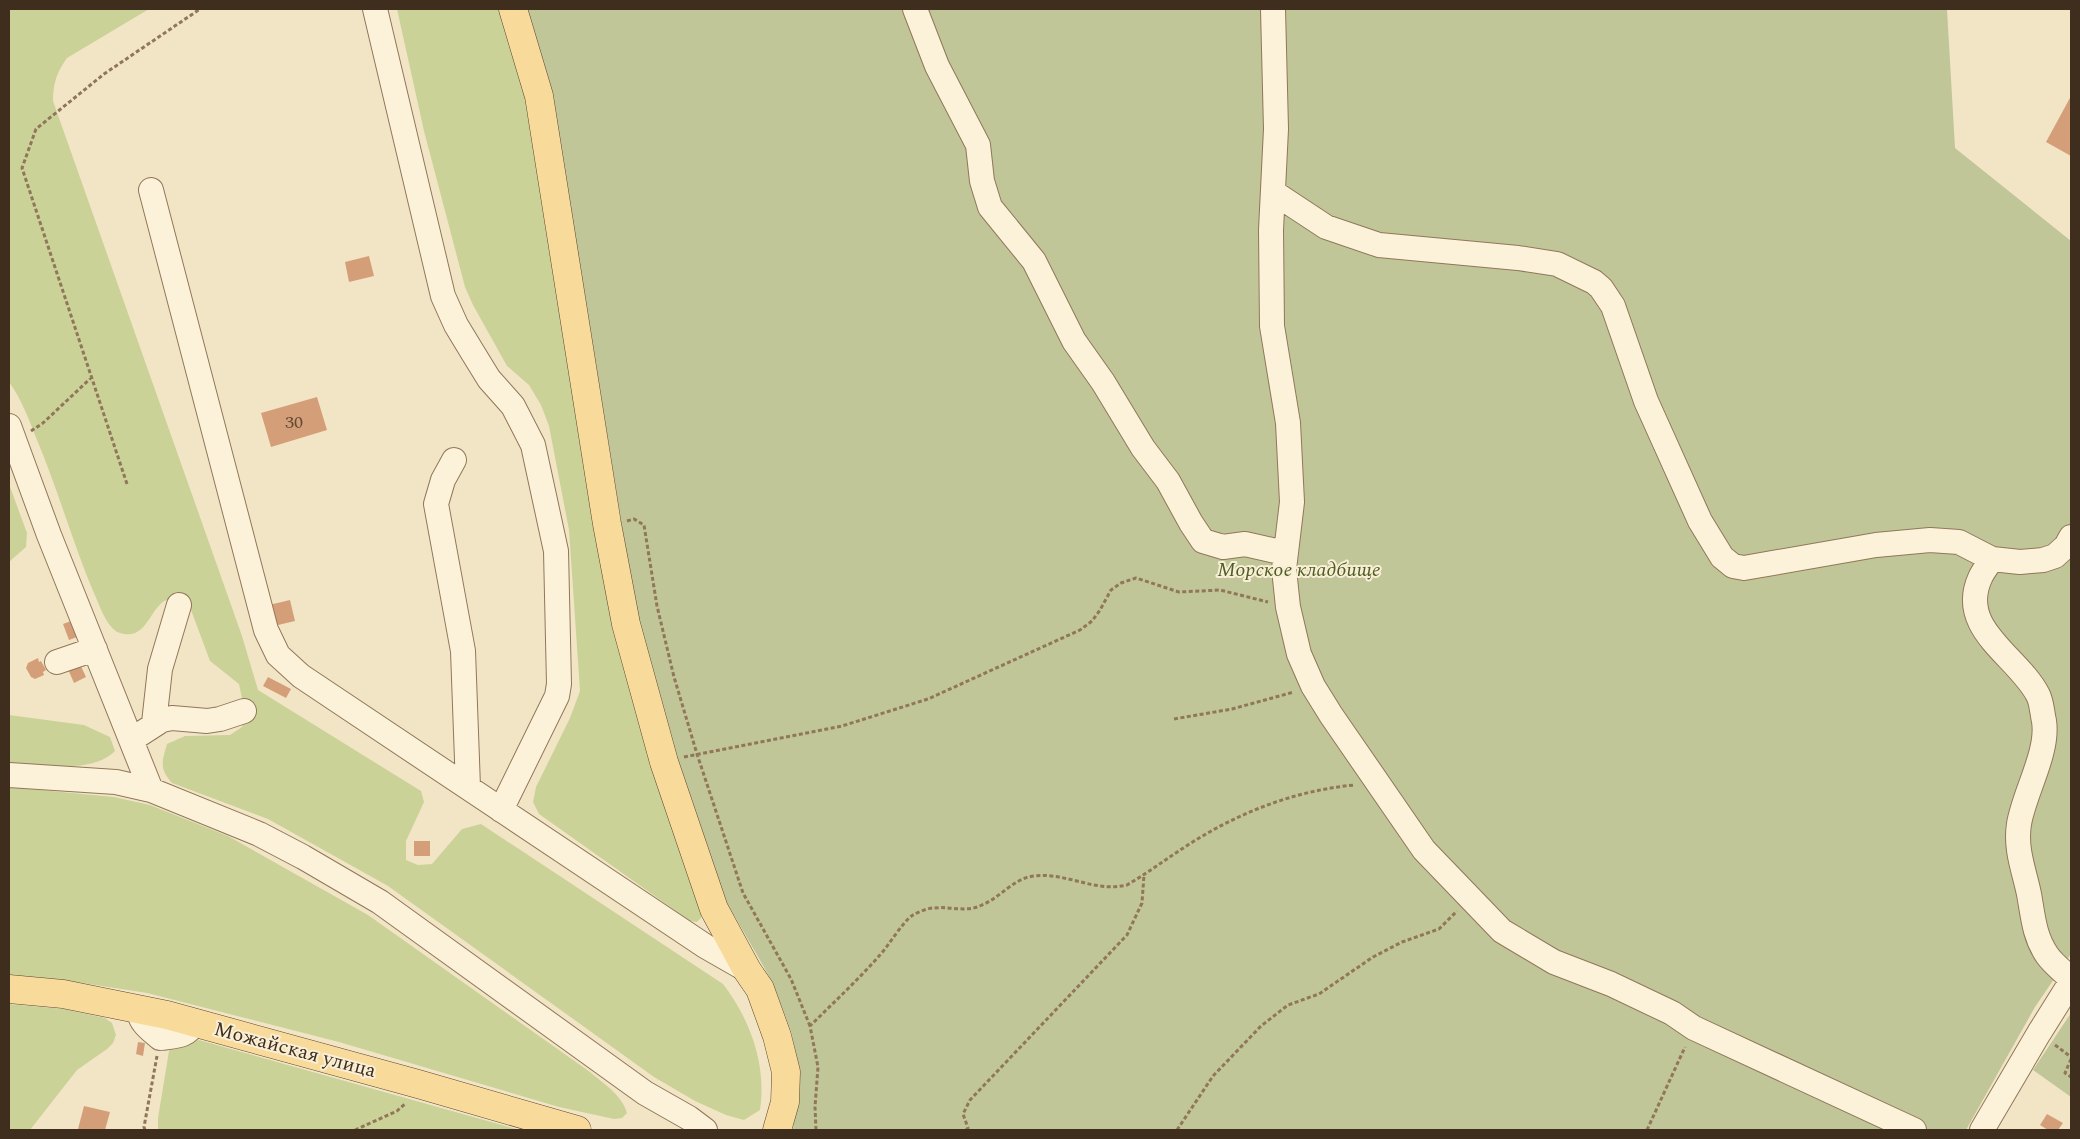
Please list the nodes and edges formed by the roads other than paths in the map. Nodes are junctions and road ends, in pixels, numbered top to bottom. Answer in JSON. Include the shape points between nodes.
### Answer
{"nodes":[{"id":1,"x":376,"y":9,"type":"edge"},
{"id":2,"x":513,"y":9,"type":"edge"},
{"id":3,"x":915,"y":9,"type":"edge"},
{"id":4,"x":1273,"y":9,"type":"edge"},
{"id":5,"x":151,"y":190,"type":"dead end"},
{"id":6,"x":1273,"y":192,"type":"junction"},
{"id":7,"x":12,"y":434,"type":"edge"},
{"id":8,"x":454,"y":460,"type":"dead end"},
{"id":9,"x":2071,"y":537,"type":"edge"},
{"id":10,"x":1285,"y":554,"type":"junction"},
{"id":11,"x":1992,"y":559,"type":"junction"},
{"id":12,"x":179,"y":605,"type":"dead end"},
{"id":13,"x":95,"y":649,"type":"junction"},
{"id":14,"x":57,"y":662,"type":"dead end"},
{"id":15,"x":244,"y":710,"type":"dead end"},
{"id":16,"x":154,"y":723,"type":"junction"},
{"id":17,"x":131,"y":740,"type":"junction"},
{"id":18,"x":9,"y":775,"type":"edge"},
{"id":19,"x":468,"y":787,"type":"junction"},
{"id":20,"x":151,"y":790,"type":"junction"},
{"id":21,"x":502,"y":810,"type":"junction"},
{"id":22,"x":747,"y":970,"type":"junction"},
{"id":23,"x":2071,"y":981,"type":"edge"},
{"id":24,"x":9,"y":990,"type":"edge"},
{"id":25,"x":138,"y":1010,"type":"junction"},
{"id":26,"x":194,"y":1022,"type":"junction"},
{"id":27,"x":576,"y":1130,"type":"edge"},
{"id":28,"x":705,"y":1130,"type":"edge"},
{"id":29,"x":777,"y":1130,"type":"edge"},
{"id":30,"x":1914,"y":1130,"type":"edge"},
{"id":31,"x":1982,"y":1130,"type":"edge"}],
"edges":[{"from":1,"to":21,"type":"street","via":[[443,296],[456,325],[489,379],[513,406],[526,429],[533,445],[556,551],[557,696]]},
{"from":2,"to":22,"type":"main road","via":[[540,96],[607,524],[626,624],[664,762],[714,909]]},
{"from":3,"to":10,"type":"street","via":[[937,66],[978,145],[982,181],[990,207],[1034,261],[1074,341],[1168,481],[1191,523],[1203,540],[1223,547],[1245,544]]},
{"from":4,"to":6,"type":"street","via":[[1276,129]]},
{"from":5,"to":19,"type":"street","via":[[273,649],[295,672]]},
{"from":6,"to":10,"type":"street","via":[[1272,326],[1288,423],[1292,502]]},
{"from":6,"to":11,"type":"street","via":[[1326,227],[1379,245],[1557,264],[1594,282],[1614,306],[1646,401],[1700,521],[1722,557],[1733,566],[1744,568],[1876,545],[1930,540],[1959,542]]},
{"from":7,"to":13,"type":"street","via":[[49,535],[66,594]]},
{"from":8,"to":19,"type":"street","via":[[443,480],[436,504],[463,651]]},
{"from":9,"to":11,"type":"street","via":[[2055,556],[2043,560]]},
{"from":10,"to":30,"type":"street","via":[[1288,607],[1299,654],[1313,686],[1424,850],[1502,932],[1554,962],[1611,984],[1672,1013],[1694,1028]]},
{"from":11,"to":23,"type":"street","via":[[1980,578],[1974,599],[1976,614],[1985,631],[2039,697],[2044,724],[2041,751],[2019,824],[2018,849],[2035,933],[2048,957]]},
{"from":12,"to":16,"type":"street","via":[[160,670]]},
{"from":13,"to":14,"type":"street"},
{"from":13,"to":17,"type":"street"},
{"from":15,"to":16,"type":"street","via":[[213,720],[172,718]]},
{"from":16,"to":17,"type":"street"},
{"from":17,"to":20,"type":"street"},
{"from":18,"to":20,"type":"street","via":[[116,782]]},
{"from":19,"to":21,"type":"street"},
{"from":20,"to":28,"type":"street","via":[[259,834],[380,902],[645,1092]]},
{"from":21,"to":22,"type":"street","via":[[705,946]]},
{"from":22,"to":29,"type":"main road","via":[[760,988],[786,1072],[785,1102]]},
{"from":23,"to":31,"type":"street"},
{"from":24,"to":25,"type":"main road","name":"Можайская улица","via":[[63,994]]},
{"from":25,"to":26,"type":"main road","name":"Можайская улица"},
{"from":25,"to":26,"type":"street","via":[[142,1022],[160,1038],[186,1034]]},
{"from":26,"to":27,"type":"main road","name":"Можайская улица"}]}
